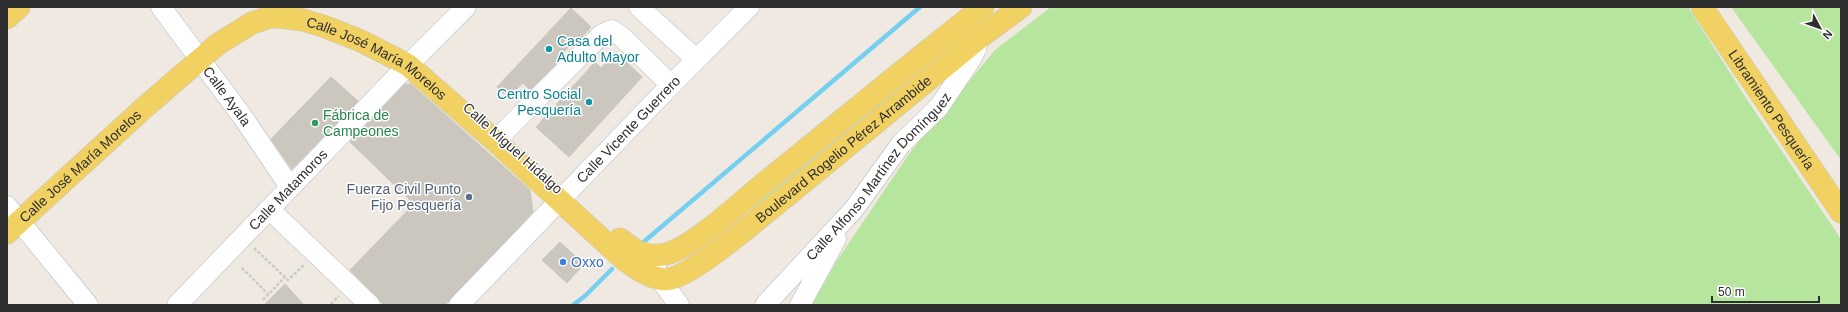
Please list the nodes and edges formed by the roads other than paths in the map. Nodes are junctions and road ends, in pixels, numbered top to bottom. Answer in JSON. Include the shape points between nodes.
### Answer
{"nodes":[{"id":1,"x":19,"y":7,"type":"edge"},
{"id":2,"x":161,"y":7,"type":"edge"},
{"id":3,"x":302,"y":7,"type":"edge"},
{"id":4,"x":466,"y":7,"type":"edge"},
{"id":5,"x":639,"y":7,"type":"edge"},
{"id":6,"x":749,"y":7,"type":"edge"},
{"id":7,"x":1021,"y":7,"type":"edge"},
{"id":8,"x":1702,"y":7,"type":"edge"},
{"id":9,"x":974,"y":14,"type":"edge"},
{"id":10,"x":7,"y":18,"type":"edge"},
{"id":11,"x":979,"y":38,"type":"junction"},
{"id":12,"x":199,"y":59,"type":"junction"},
{"id":13,"x":696,"y":60,"type":"junction"},
{"id":14,"x":411,"y":63,"type":"junction"},
{"id":15,"x":670,"y":85,"type":"junction"},
{"id":16,"x":497,"y":138,"type":"junction"},
{"id":17,"x":290,"y":187,"type":"junction"},
{"id":18,"x":564,"y":198,"type":"junction"},
{"id":19,"x":269,"y":209,"type":"junction"},
{"id":20,"x":1841,"y":212,"type":"edge"},
{"id":21,"x":851,"y":213,"type":"junction"},
{"id":22,"x":11,"y":220,"type":"edge"},
{"id":23,"x":650,"y":256,"type":"junction"},
{"id":24,"x":660,"y":279,"type":"junction"},
{"id":25,"x":88,"y":305,"type":"edge"},
{"id":26,"x":177,"y":305,"type":"edge"},
{"id":27,"x":370,"y":305,"type":"edge"},
{"id":28,"x":459,"y":305,"type":"edge"},
{"id":29,"x":679,"y":305,"type":"edge"},
{"id":30,"x":765,"y":305,"type":"edge"},
{"id":31,"x":800,"y":305,"type":"edge"}],
"edges":[{"from":1,"to":10,"type":"main road"},
{"from":2,"to":12,"type":"street","name":"Calle Ayala"},
{"from":3,"to":14,"type":"main road","via":[[318,18],[354,32]]},
{"from":4,"to":14,"type":"street","name":"Calle Matamoros"},
{"from":5,"to":13,"type":"street"},
{"from":6,"to":13,"type":"street","name":"Calle Vicente Guerrero"},
{"from":7,"to":11,"type":"main road","name":"Boulevard Rogelio Pérez Arrambide"},
{"from":8,"to":20,"type":"main road","name":"Libramiento Pesquería"},
{"from":9,"to":11,"type":"main road"},
{"from":9,"to":23,"type":"main road","name":"Boulevard Rogelio Pérez Arrambide","via":[[702,233],[674,251]]},
{"from":11,"to":21,"type":"street","name":"Calle Alfonso Martínez Domínguez","via":[[970,61],[942,104],[899,146]]},
{"from":11,"to":24,"type":"main road","name":"Boulevard Rogelio Pérez Arrambide","via":[[729,242],[684,273]]},
{"from":12,"to":14,"type":"main road","name":"Calle José María Morelos","via":[[242,28],[260,20],[280,17],[323,26]]},
{"from":12,"to":17,"type":"street","name":"Calle Ayala"},
{"from":12,"to":22,"type":"main road","name":"Calle José María Morelos"},
{"from":13,"to":15,"type":"street","name":"Calle Vicente Guerrero"},
{"from":14,"to":16,"type":"main road","name":"Calle José María Morelos"},
{"from":14,"to":17,"type":"street","name":"Calle Matamoros"},
{"from":15,"to":16,"type":"street","via":[[612,30],[602,34]]},
{"from":15,"to":18,"type":"street","name":"Calle Vicente Guerrero"},
{"from":16,"to":18,"type":"main road","name":"Calle José María Morelos"},
{"from":17,"to":19,"type":"street","name":"Calle Matamoros"},
{"from":18,"to":23,"type":"main road","name":"Calle Miguel Hidalgo","via":[[629,247]]},
{"from":18,"to":24,"type":"main road","name":"Calle José María Morelos","via":[[620,256],[640,271]]},
{"from":18,"to":28,"type":"street","name":"Calle Vicente Guerrero"},
{"from":19,"to":26,"type":"street","name":"Calle Matamoros"},
{"from":19,"to":27,"type":"street"},
{"from":21,"to":30,"type":"street","name":"Calle Alfonso Martínez Domínguez"},
{"from":21,"to":31,"type":"street"},
{"from":22,"to":25,"type":"street"},
{"from":23,"to":24,"type":"street"},
{"from":24,"to":29,"type":"street"}]}
